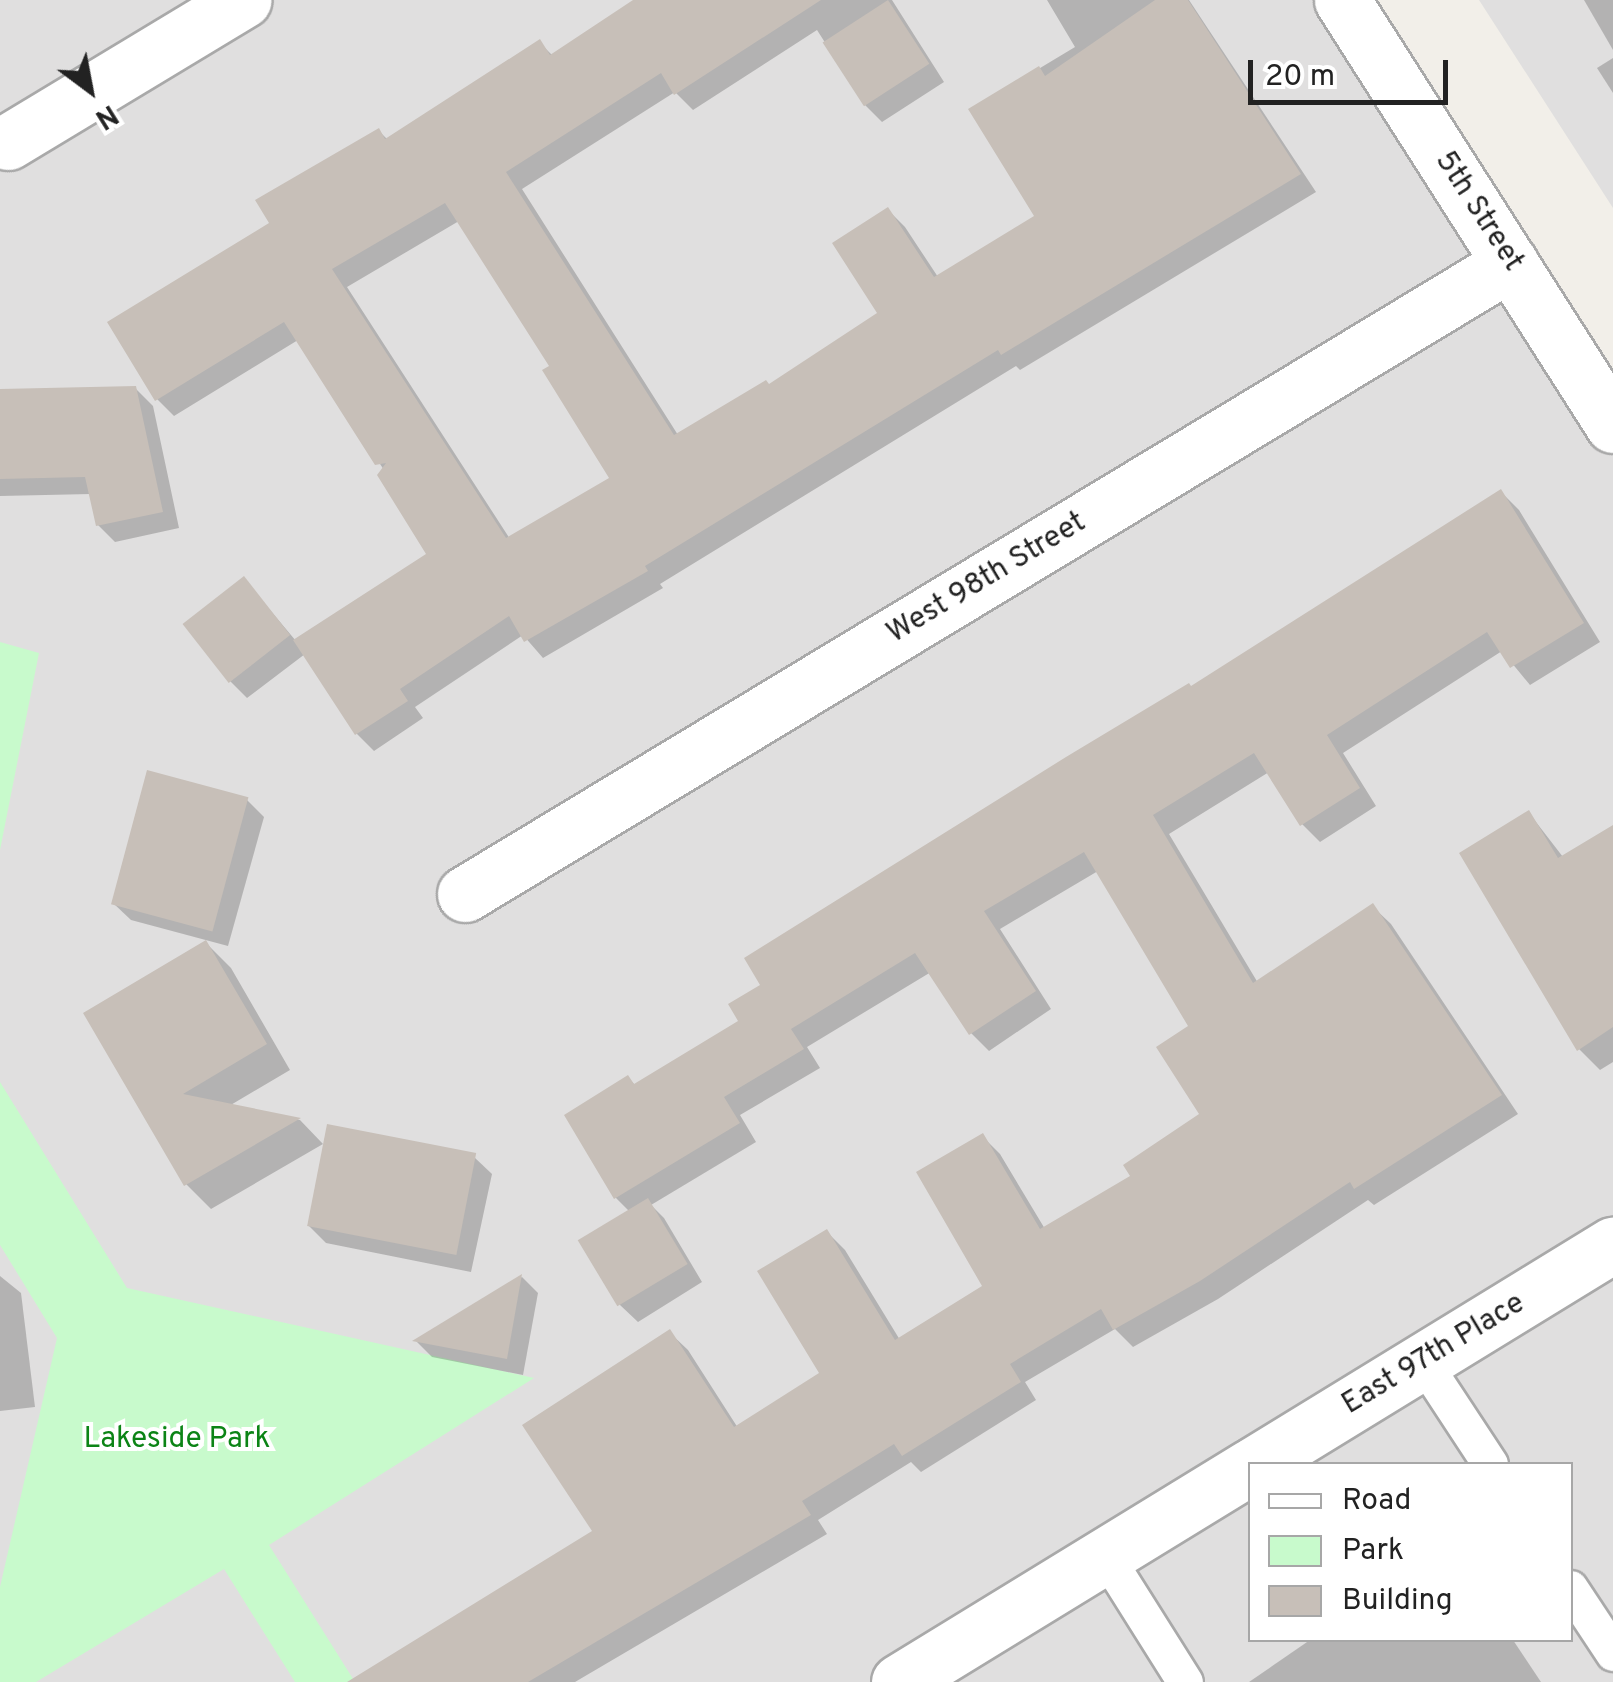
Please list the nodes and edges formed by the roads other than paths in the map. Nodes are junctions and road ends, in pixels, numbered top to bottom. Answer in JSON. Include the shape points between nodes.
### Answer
{"nodes":[{"id":1,"x":243,"y":0,"type":"edge"},
{"id":2,"x":1342,"y":0,"type":"edge"},
{"id":3,"x":8,"y":142,"type":"dead end"},
{"id":4,"x":1510,"y":264,"type":"junction"},
{"id":5,"x":1613,"y":424,"type":"edge"},
{"id":6,"x":465,"y":894,"type":"dead end"},
{"id":7,"x":1613,"y":1245,"type":"edge"},
{"id":8,"x":1423,"y":1362,"type":"junction"},
{"id":9,"x":1260,"y":1462,"type":"edge"},
{"id":10,"x":1489,"y":1462,"type":"edge"},
{"id":11,"x":1248,"y":1469,"type":"edge"},
{"id":12,"x":1105,"y":1556,"type":"junction"},
{"id":13,"x":1573,"y":1593,"type":"edge"},
{"id":14,"x":1613,"y":1653,"type":"edge"},
{"id":15,"x":927,"y":1675,"type":"edge"},
{"id":16,"x":1185,"y":1682,"type":"edge"}],
"edges":[{"from":1,"to":3,"type":"street"},
{"from":2,"to":4,"type":"street","name":"5th Street"},
{"from":4,"to":5,"type":"street","name":"5th Street"},
{"from":4,"to":6,"type":"street","name":"West 98th Street"},
{"from":7,"to":8,"type":"street","name":"East 97th Place"},
{"from":8,"to":9,"type":"street","name":"East 97th Place"},
{"from":8,"to":10,"type":"lane"},
{"from":11,"to":12,"type":"street","name":"East 97th Place"},
{"from":12,"to":15,"type":"street","name":"East 97th Place"},
{"from":12,"to":16,"type":"lane"},
{"from":13,"to":14,"type":"lane"}]}
